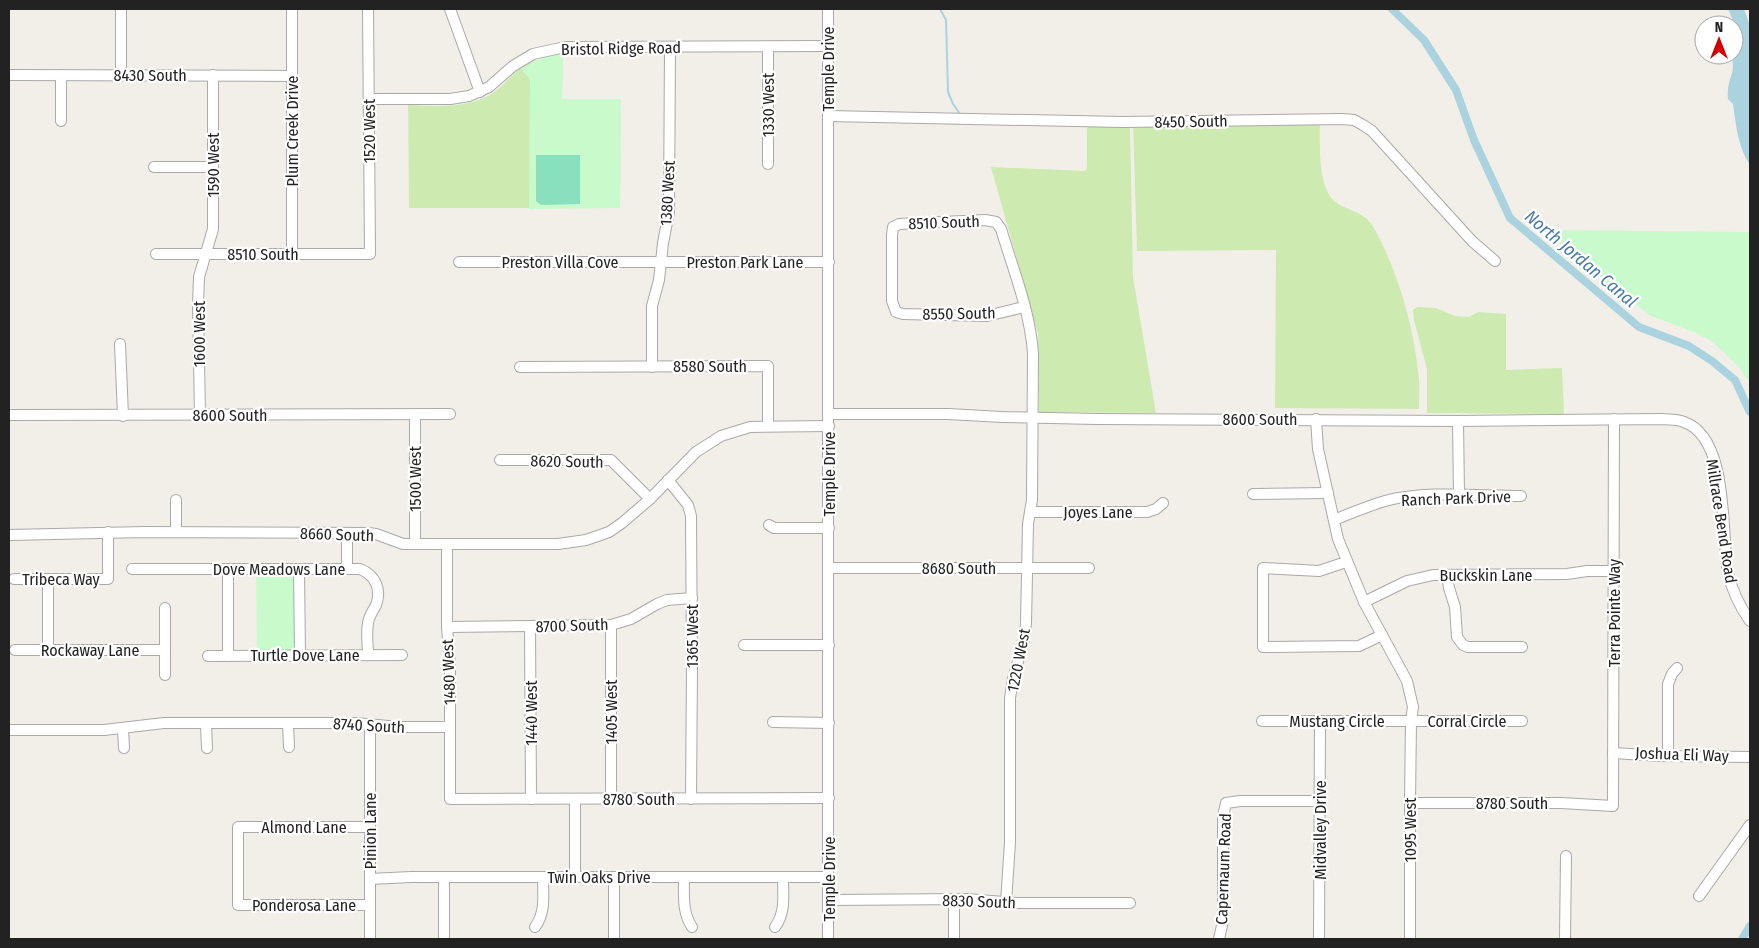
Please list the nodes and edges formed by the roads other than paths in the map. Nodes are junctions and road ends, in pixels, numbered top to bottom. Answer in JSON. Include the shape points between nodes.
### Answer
{"nodes":[{"id":1,"x":121,"y":9,"type":"edge"},
{"id":2,"x":292,"y":9,"type":"edge"},
{"id":3,"x":368,"y":9,"type":"edge"},
{"id":4,"x":450,"y":9,"type":"edge"},
{"id":5,"x":828,"y":9,"type":"edge"},
{"id":6,"x":828,"y":46,"type":"junction"},
{"id":7,"x":670,"y":47,"type":"junction"},
{"id":8,"x":768,"y":47,"type":"junction"},
{"id":9,"x":9,"y":75,"type":"edge"},
{"id":10,"x":61,"y":75,"type":"junction"},
{"id":11,"x":121,"y":75,"type":"junction"},
{"id":12,"x":213,"y":75,"type":"junction"},
{"id":13,"x":292,"y":76,"type":"junction"},
{"id":14,"x":480,"y":92,"type":"junction"},
{"id":15,"x":369,"y":99,"type":"junction"},
{"id":16,"x":828,"y":116,"type":"junction"},
{"id":17,"x":61,"y":121,"type":"dead end"},
{"id":18,"x":768,"y":164,"type":"dead end"},
{"id":19,"x":154,"y":167,"type":"dead end"},
{"id":20,"x":213,"y":167,"type":"junction"},
{"id":21,"x":996,"y":222,"type":"joint"},
{"id":22,"x":156,"y":254,"type":"dead end"},
{"id":23,"x":206,"y":254,"type":"junction"},
{"id":24,"x":292,"y":254,"type":"junction"},
{"id":25,"x":370,"y":254,"type":"joint"},
{"id":26,"x":1494,"y":261,"type":"dead end"},
{"id":27,"x":459,"y":262,"type":"dead end"},
{"id":28,"x":661,"y":262,"type":"junction"},
{"id":29,"x":828,"y":262,"type":"junction"},
{"id":30,"x":1024,"y":307,"type":"junction"},
{"id":31,"x":894,"y":310,"type":"joint"},
{"id":32,"x":120,"y":344,"type":"dead end"},
{"id":33,"x":520,"y":367,"type":"dead end"},
{"id":34,"x":652,"y":367,"type":"junction"},
{"id":35,"x":450,"y":414,"type":"dead end"},
{"id":36,"x":829,"y":414,"type":"junction"},
{"id":37,"x":200,"y":415,"type":"junction"},
{"id":38,"x":415,"y":415,"type":"junction"},
{"id":39,"x":9,"y":416,"type":"edge"},
{"id":40,"x":123,"y":416,"type":"junction"},
{"id":41,"x":1032,"y":417,"type":"junction"},
{"id":42,"x":1316,"y":419,"type":"junction"},
{"id":43,"x":1614,"y":419,"type":"junction"},
{"id":44,"x":1458,"y":421,"type":"junction"},
{"id":45,"x":1690,"y":424,"type":"joint"},
{"id":46,"x":768,"y":426,"type":"junction"},
{"id":47,"x":829,"y":426,"type":"junction"},
{"id":48,"x":500,"y":460,"type":"dead end"},
{"id":49,"x":668,"y":480,"type":"junction"},
{"id":50,"x":1253,"y":494,"type":"dead end"},
{"id":51,"x":1328,"y":494,"type":"junction"},
{"id":52,"x":1458,"y":496,"type":"junction"},
{"id":53,"x":1521,"y":496,"type":"dead end"},
{"id":54,"x":650,"y":499,"type":"junction"},
{"id":55,"x":176,"y":500,"type":"dead end"},
{"id":56,"x":1163,"y":503,"type":"dead end"},
{"id":57,"x":1030,"y":512,"type":"junction"},
{"id":58,"x":1334,"y":520,"type":"junction"},
{"id":59,"x":769,"y":525,"type":"dead end"},
{"id":60,"x":829,"y":528,"type":"junction"},
{"id":61,"x":108,"y":532,"type":"junction"},
{"id":62,"x":176,"y":532,"type":"junction"},
{"id":63,"x":350,"y":533,"type":"junction"},
{"id":64,"x":9,"y":535,"type":"edge"},
{"id":65,"x":415,"y":544,"type":"junction"},
{"id":66,"x":447,"y":544,"type":"junction"},
{"id":67,"x":1346,"y":562,"type":"junction"},
{"id":68,"x":829,"y":568,"type":"junction"},
{"id":69,"x":1027,"y":568,"type":"junction"},
{"id":70,"x":1089,"y":568,"type":"dead end"},
{"id":71,"x":132,"y":569,"type":"dead end"},
{"id":72,"x":228,"y":569,"type":"junction"},
{"id":73,"x":299,"y":569,"type":"junction"},
{"id":74,"x":350,"y":569,"type":"junction"},
{"id":75,"x":1614,"y":570,"type":"junction"},
{"id":76,"x":1447,"y":575,"type":"junction"},
{"id":77,"x":14,"y":579,"type":"dead end"},
{"id":78,"x":48,"y":579,"type":"junction"},
{"id":79,"x":692,"y":598,"type":"junction"},
{"id":80,"x":1364,"y":602,"type":"junction"},
{"id":81,"x":165,"y":608,"type":"dead end"},
{"id":82,"x":1750,"y":621,"type":"edge"},
{"id":83,"x":611,"y":625,"type":"junction"},
{"id":84,"x":530,"y":626,"type":"junction"},
{"id":85,"x":447,"y":627,"type":"junction"},
{"id":86,"x":1382,"y":635,"type":"junction"},
{"id":87,"x":744,"y":645,"type":"dead end"},
{"id":88,"x":829,"y":645,"type":"junction"},
{"id":89,"x":1522,"y":647,"type":"dead end"},
{"id":90,"x":15,"y":650,"type":"dead end"},
{"id":91,"x":48,"y":650,"type":"junction"},
{"id":92,"x":165,"y":650,"type":"junction"},
{"id":93,"x":368,"y":655,"type":"junction"},
{"id":94,"x":402,"y":655,"type":"dead end"},
{"id":95,"x":208,"y":656,"type":"dead end"},
{"id":96,"x":228,"y":656,"type":"junction"},
{"id":97,"x":300,"y":656,"type":"junction"},
{"id":98,"x":1678,"y":668,"type":"dead end"},
{"id":99,"x":165,"y":675,"type":"dead end"},
{"id":100,"x":1411,"y":720,"type":"junction"},
{"id":101,"x":1262,"y":721,"type":"dead end"},
{"id":102,"x":1320,"y":721,"type":"junction"},
{"id":103,"x":1522,"y":721,"type":"dead end"},
{"id":104,"x":773,"y":722,"type":"dead end"},
{"id":105,"x":829,"y":722,"type":"junction"},
{"id":106,"x":206,"y":723,"type":"junction"},
{"id":107,"x":288,"y":723,"type":"junction"},
{"id":108,"x":370,"y":724,"type":"junction"},
{"id":109,"x":450,"y":727,"type":"junction"},
{"id":110,"x":123,"y":729,"type":"junction"},
{"id":111,"x":9,"y":730,"type":"edge"},
{"id":112,"x":289,"y":747,"type":"dead end"},
{"id":113,"x":124,"y":748,"type":"dead end"},
{"id":114,"x":207,"y":748,"type":"dead end"},
{"id":115,"x":1613,"y":753,"type":"junction"},
{"id":116,"x":1668,"y":756,"type":"junction"},
{"id":117,"x":1750,"y":757,"type":"edge"},
{"id":118,"x":612,"y":798,"type":"junction"},
{"id":119,"x":691,"y":798,"type":"junction"},
{"id":120,"x":829,"y":798,"type":"junction"},
{"id":121,"x":450,"y":799,"type":"joint"},
{"id":122,"x":531,"y":799,"type":"junction"},
{"id":123,"x":575,"y":799,"type":"junction"},
{"id":124,"x":1320,"y":801,"type":"junction"},
{"id":125,"x":1410,"y":803,"type":"junction"},
{"id":126,"x":1613,"y":806,"type":"joint"},
{"id":127,"x":1750,"y":825,"type":"edge"},
{"id":128,"x":370,"y":827,"type":"junction"},
{"id":129,"x":1566,"y":856,"type":"dead end"},
{"id":130,"x":543,"y":877,"type":"junction"},
{"id":131,"x":575,"y":877,"type":"junction"},
{"id":132,"x":614,"y":877,"type":"junction"},
{"id":133,"x":684,"y":877,"type":"junction"},
{"id":134,"x":783,"y":877,"type":"junction"},
{"id":135,"x":828,"y":877,"type":"junction"},
{"id":136,"x":444,"y":878,"type":"junction"},
{"id":137,"x":370,"y":879,"type":"junction"},
{"id":138,"x":1699,"y":896,"type":"dead end"},
{"id":139,"x":954,"y":899,"type":"junction"},
{"id":140,"x":828,"y":900,"type":"junction"},
{"id":141,"x":1006,"y":902,"type":"junction"},
{"id":142,"x":1130,"y":903,"type":"dead end"},
{"id":143,"x":238,"y":905,"type":"joint"},
{"id":144,"x":370,"y":905,"type":"junction"},
{"id":145,"x":775,"y":927,"type":"dead end"},
{"id":146,"x":535,"y":928,"type":"dead end"},
{"id":147,"x":692,"y":928,"type":"dead end"},
{"id":148,"x":370,"y":938,"type":"edge"},
{"id":149,"x":444,"y":939,"type":"edge"},
{"id":150,"x":614,"y":939,"type":"edge"},
{"id":151,"x":828,"y":939,"type":"edge"},
{"id":152,"x":954,"y":939,"type":"edge"},
{"id":153,"x":1219,"y":939,"type":"edge"},
{"id":154,"x":1319,"y":939,"type":"edge"},
{"id":155,"x":1410,"y":939,"type":"edge"},
{"id":156,"x":1565,"y":939,"type":"edge"}],
"edges":[{"from":1,"to":11,"type":"street"},
{"from":2,"to":13,"type":"street","name":"Plum Creek Drive"},
{"from":3,"to":15,"type":"street","name":"1520 West"},
{"from":4,"to":14,"type":"street"},
{"from":5,"to":6,"type":"street","name":"Temple Drive"},
{"from":6,"to":8,"type":"street","name":"Bristol Ridge Road"},
{"from":6,"to":16,"type":"street","name":"Temple Drive"},
{"from":7,"to":8,"type":"street","name":"Bristol Ridge Road"},
{"from":7,"to":14,"type":"street","name":"Bristol Ridge Road","via":[[565,47],[546,50],[523,59]]},
{"from":7,"to":28,"type":"street","name":"1380 West","via":[[669,212]]},
{"from":8,"to":18,"type":"street","name":"1330 West"},
{"from":9,"to":10,"type":"street","name":"8430 South"},
{"from":10,"to":11,"type":"street","name":"8430 South"},
{"from":10,"to":17,"type":"street"},
{"from":11,"to":12,"type":"street","name":"8430 South"},
{"from":12,"to":13,"type":"street","name":"8430 South"},
{"from":12,"to":20,"type":"street","name":"1590 West"},
{"from":13,"to":24,"type":"street","name":"Plum Creek Drive"},
{"from":14,"to":15,"type":"street","name":"Bristol Ridge Road","via":[[450,99]]},
{"from":15,"to":25,"type":"street","name":"1520 West"},
{"from":16,"to":26,"type":"street","name":"8450 South","via":[[1122,122],[1354,120],[1372,131]]},
{"from":16,"to":29,"type":"street","name":"Temple Drive"},
{"from":19,"to":20,"type":"street"},
{"from":20,"to":23,"type":"street","name":"1590 West","via":[[213,229]]},
{"from":21,"to":30,"type":"street","name":"1220 West","via":[[1001,229]]},
{"from":21,"to":31,"type":"street","name":"8510 South","via":[[900,224],[893,228]]},
{"from":22,"to":23,"type":"street","name":"8510 South"},
{"from":23,"to":24,"type":"street","name":"8510 South"},
{"from":23,"to":37,"type":"street","name":"1600 West","via":[[199,277]]},
{"from":24,"to":25,"type":"street","name":"8510 South"},
{"from":27,"to":28,"type":"street","name":"Preston Villa Cove"},
{"from":28,"to":29,"type":"street","name":"Preston Park Lane"},
{"from":28,"to":34,"type":"street","name":"1380 West","via":[[652,306]]},
{"from":29,"to":36,"type":"street","name":"Temple Drive"},
{"from":30,"to":31,"type":"street","name":"8550 South","via":[[986,316],[904,314]]},
{"from":30,"to":41,"type":"street","name":"1220 West","via":[[1032,344]]},
{"from":32,"to":40,"type":"street"},
{"from":33,"to":34,"type":"street","name":"8580 South"},
{"from":34,"to":46,"type":"street","name":"8580 South","via":[[768,366]]},
{"from":35,"to":38,"type":"street","name":"8600 South"},
{"from":36,"to":41,"type":"street","name":"8600 South"},
{"from":36,"to":47,"type":"street","name":"Temple Drive"},
{"from":37,"to":38,"type":"street","name":"8600 South"},
{"from":37,"to":40,"type":"street","name":"8600 South"},
{"from":38,"to":65,"type":"street","name":"1500 West"},
{"from":39,"to":40,"type":"street","name":"8600 South"},
{"from":41,"to":42,"type":"street","name":"8600 South"},
{"from":41,"to":57,"type":"street","name":"1220 West"},
{"from":42,"to":44,"type":"street","name":"8600 South"},
{"from":42,"to":51,"type":"street","name":"1095 West","via":[[1318,449]]},
{"from":43,"to":44,"type":"street","name":"8600 South"},
{"from":43,"to":45,"type":"street","name":"8600 South","via":[[1673,420]]},
{"from":43,"to":75,"type":"street","name":"Terra Pointe Way"},
{"from":44,"to":52,"type":"street"},
{"from":45,"to":82,"type":"street","name":"Millrace Bend Road","via":[[1704,438],[1713,457],[1722,500],[1728,572],[1736,596]]},
{"from":46,"to":47,"type":"street","name":"8660 South"},
{"from":46,"to":49,"type":"street","name":"8660 South","via":[[750,427],[721,436],[696,452]]},
{"from":47,"to":60,"type":"street","name":"Temple Drive"},
{"from":48,"to":54,"type":"street","name":"8620 South","via":[[611,460]]},
{"from":49,"to":54,"type":"street","name":"8660 South"},
{"from":49,"to":79,"type":"street","name":"1365 West","via":[[685,500],[691,516]]},
{"from":50,"to":51,"type":"street"},
{"from":51,"to":58,"type":"street","name":"1095 West"},
{"from":52,"to":53,"type":"street","name":"Ranch Park Drive"},
{"from":52,"to":58,"type":"street","name":"Ranch Park Drive","via":[[1385,501]]},
{"from":54,"to":66,"type":"street","name":"8660 South","via":[[615,527],[586,540],[558,544]]},
{"from":55,"to":62,"type":"street"},
{"from":56,"to":57,"type":"street","name":"Joyes Lane","via":[[1147,512]]},
{"from":57,"to":69,"type":"street","name":"1220 West"},
{"from":58,"to":67,"type":"street","name":"1095 West"},
{"from":59,"to":60,"type":"street","via":[[774,528]]},
{"from":60,"to":68,"type":"street","name":"Temple Drive"},
{"from":61,"to":62,"type":"street","name":"8660 South"},
{"from":61,"to":64,"type":"street","name":"8660 South"},
{"from":61,"to":78,"type":"street","name":"Tribeca Way","via":[[108,579]]},
{"from":62,"to":63,"type":"street","name":"8660 South"},
{"from":63,"to":65,"type":"street","name":"8660 South","via":[[376,534],[403,544]]},
{"from":63,"to":74,"type":"street"},
{"from":65,"to":66,"type":"street","name":"8660 South"},
{"from":66,"to":85,"type":"street","name":"1480 West"},
{"from":67,"to":80,"type":"street","name":"1095 West"},
{"from":67,"to":86,"type":"street","via":[[1319,571],[1263,568],[1263,647],[1360,646]]},
{"from":68,"to":69,"type":"street","name":"8680 South"},
{"from":68,"to":88,"type":"street","name":"Temple Drive"},
{"from":69,"to":70,"type":"street","name":"8680 South"},
{"from":69,"to":141,"type":"street","name":"1220 West","via":[[1025,632],[1010,698],[1010,842]]},
{"from":71,"to":72,"type":"street","name":"Dove Meadows Lane"},
{"from":72,"to":73,"type":"street","name":"Dove Meadows Lane"},
{"from":72,"to":96,"type":"street"},
{"from":73,"to":74,"type":"street","name":"Dove Meadows Lane"},
{"from":73,"to":97,"type":"street"},
{"from":74,"to":93,"type":"street","name":"Dove Meadows Lane","via":[[372,576],[378,590],[376,605],[368,621]]},
{"from":75,"to":76,"type":"street","name":"Buckskin Lane","via":[[1567,574]]},
{"from":75,"to":115,"type":"street","name":"Terra Pointe Way"},
{"from":76,"to":80,"type":"street","name":"Buckskin Lane","via":[[1407,581]]},
{"from":76,"to":89,"type":"street","via":[[1455,607],[1457,638],[1463,645]]},
{"from":77,"to":78,"type":"street","name":"Tribeca Way"},
{"from":78,"to":91,"type":"street"},
{"from":79,"to":83,"type":"street","name":"8700 South","via":[[667,600],[631,619]]},
{"from":79,"to":119,"type":"street","name":"1365 West"},
{"from":80,"to":86,"type":"street","name":"1095 West"},
{"from":81,"to":92,"type":"street"},
{"from":83,"to":84,"type":"street","name":"8700 South"},
{"from":83,"to":118,"type":"street","name":"1405 West"},
{"from":84,"to":85,"type":"street","name":"8700 South"},
{"from":84,"to":122,"type":"street","name":"1440 West"},
{"from":85,"to":109,"type":"street","name":"1480 West"},
{"from":86,"to":100,"type":"street","name":"1095 West","via":[[1406,681],[1413,707]]},
{"from":87,"to":88,"type":"street"},
{"from":88,"to":105,"type":"street","name":"Temple Drive"},
{"from":90,"to":91,"type":"street","name":"Rockaway Lane"},
{"from":91,"to":92,"type":"street","name":"Rockaway Lane"},
{"from":92,"to":99,"type":"street"},
{"from":93,"to":94,"type":"street","name":"Turtle Dove Lane"},
{"from":93,"to":97,"type":"street","name":"Turtle Dove Lane"},
{"from":95,"to":96,"type":"street","name":"Turtle Dove Lane"},
{"from":96,"to":97,"type":"street","name":"Turtle Dove Lane"},
{"from":98,"to":116,"type":"street","via":[[1668,684]]},
{"from":100,"to":102,"type":"street","name":"Mustang Circle"},
{"from":100,"to":103,"type":"street","name":"Corral Circle"},
{"from":100,"to":125,"type":"street","name":"1095 West"},
{"from":101,"to":102,"type":"street","name":"Mustang Circle"},
{"from":102,"to":124,"type":"street","name":"Midvalley Drive"},
{"from":104,"to":105,"type":"street"},
{"from":105,"to":120,"type":"street","name":"Temple Drive"},
{"from":106,"to":107,"type":"street","name":"8740 South"},
{"from":106,"to":110,"type":"street","name":"8740 South","via":[[152,724]]},
{"from":106,"to":114,"type":"street"},
{"from":107,"to":108,"type":"street","name":"8740 South"},
{"from":107,"to":112,"type":"street"},
{"from":108,"to":109,"type":"street","name":"8740 South","via":[[399,728]]},
{"from":108,"to":128,"type":"street","name":"Pinion Lane"},
{"from":109,"to":121,"type":"street","name":"1480 West"},
{"from":110,"to":111,"type":"street","name":"8740 South"},
{"from":110,"to":113,"type":"street"},
{"from":115,"to":116,"type":"street","name":"Joshua Eli Way"},
{"from":115,"to":126,"type":"street","name":"Terra Pointe Way"},
{"from":116,"to":117,"type":"street","name":"Joshua Eli Way"},
{"from":118,"to":119,"type":"street","name":"8780 South"},
{"from":118,"to":123,"type":"street","name":"8780 South"},
{"from":119,"to":120,"type":"street","name":"8780 South"},
{"from":120,"to":135,"type":"street","name":"Temple Drive"},
{"from":121,"to":122,"type":"street","name":"8780 South"},
{"from":122,"to":123,"type":"street","name":"8780 South"},
{"from":123,"to":131,"type":"street"},
{"from":124,"to":153,"type":"street","name":"Capernaum Road","via":[[1226,803],[1223,816],[1223,922]]},
{"from":124,"to":154,"type":"street","name":"Midvalley Drive"},
{"from":125,"to":126,"type":"street","name":"8780 South"},
{"from":125,"to":155,"type":"street","name":"1095 West"},
{"from":127,"to":138,"type":"street"},
{"from":128,"to":137,"type":"street","name":"Pinion Lane"},
{"from":128,"to":143,"type":"street","name":"Almond Lane","via":[[238,827]]},
{"from":129,"to":156,"type":"street"},
{"from":130,"to":131,"type":"street","name":"Twin Oaks Drive"},
{"from":130,"to":136,"type":"street","name":"Twin Oaks Drive"},
{"from":130,"to":146,"type":"street","via":[[543,911]]},
{"from":131,"to":132,"type":"street","name":"Twin Oaks Drive"},
{"from":132,"to":133,"type":"street","name":"Twin Oaks Drive"},
{"from":132,"to":150,"type":"street"},
{"from":133,"to":134,"type":"street","name":"Twin Oaks Drive"},
{"from":133,"to":147,"type":"street","via":[[684,909]]},
{"from":134,"to":135,"type":"street","name":"Twin Oaks Drive"},
{"from":134,"to":145,"type":"street","via":[[784,910]]},
{"from":135,"to":140,"type":"street","name":"Temple Drive"},
{"from":136,"to":137,"type":"street","name":"Twin Oaks Drive"},
{"from":136,"to":149,"type":"street"},
{"from":137,"to":144,"type":"street","name":"Pinion Lane"},
{"from":139,"to":140,"type":"street","name":"8830 South"},
{"from":139,"to":141,"type":"street","name":"8830 South"},
{"from":139,"to":152,"type":"street"},
{"from":140,"to":151,"type":"street","name":"Temple Drive"},
{"from":141,"to":142,"type":"street","name":"8830 South"},
{"from":143,"to":144,"type":"street","name":"Ponderosa Lane"},
{"from":144,"to":148,"type":"street","name":"Pinion Lane"}]}
